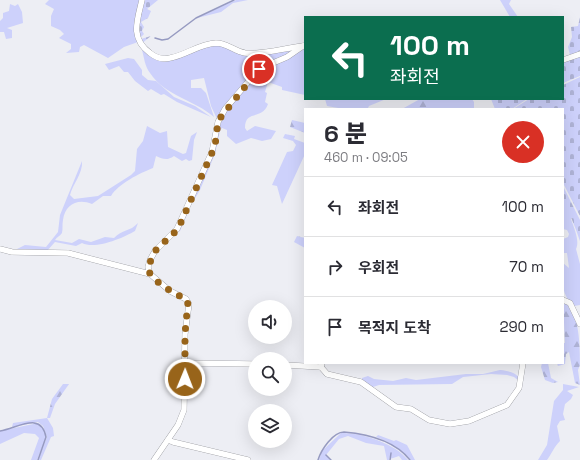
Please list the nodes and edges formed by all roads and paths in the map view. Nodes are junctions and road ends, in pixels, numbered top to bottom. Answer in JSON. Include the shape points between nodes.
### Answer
{"nodes":[{"id":1,"x":142,"y":0,"type":"edge"},
{"id":2,"x":304,"y":46,"type":"edge"},
{"id":3,"x":580,"y":54,"type":"edge"},
{"id":4,"x":564,"y":60,"type":"edge"},
{"id":5,"x":0,"y":249,"type":"edge"},
{"id":6,"x":150,"y":274,"type":"junction"},
{"id":7,"x":564,"y":300,"type":"edge"},
{"id":8,"x":580,"y":324,"type":"edge"},
{"id":9,"x":186,"y":363,"type":"junction"},
{"id":10,"x":248,"y":364,"type":"edge"},
{"id":11,"x":523,"y":364,"type":"edge"},
{"id":12,"x":321,"y":365,"type":"edge"},
{"id":13,"x":292,"y":366,"type":"edge"},
{"id":14,"x":168,"y":440,"type":"junction"},
{"id":15,"x":236,"y":459,"type":"edge"},
{"id":16,"x":154,"y":460,"type":"edge"},
{"id":17,"x":248,"y":460,"type":"edge"}],
"edges":[{"from":1,"to":2,"type":"street","via":[[136,29],[139,42],[159,58],[170,58],[218,43],[251,53]]},
{"from":2,"to":6,"type":"street","via":[[287,57],[259,69],[225,109],[218,122],[215,146],[178,229],[152,255],[148,267]]},
{"from":3,"to":4,"type":"street"},
{"from":5,"to":6,"type":"street","via":[[12,252],[68,253]]},
{"from":6,"to":9,"type":"street","via":[[161,285],[188,301]]},
{"from":7,"to":8,"type":"street","via":[[570,303]]},
{"from":9,"to":10,"type":"street"},
{"from":9,"to":14,"type":"street","via":[[183,415]]},
{"from":11,"to":12,"type":"street","via":[[519,388],[507,404],[469,421],[450,424],[429,420],[412,409],[396,407],[361,382],[327,374]]},
{"from":12,"to":13,"type":"street"},
{"from":14,"to":15,"type":"street"},
{"from":14,"to":16,"type":"street"},
{"from":15,"to":17,"type":"street"}]}
